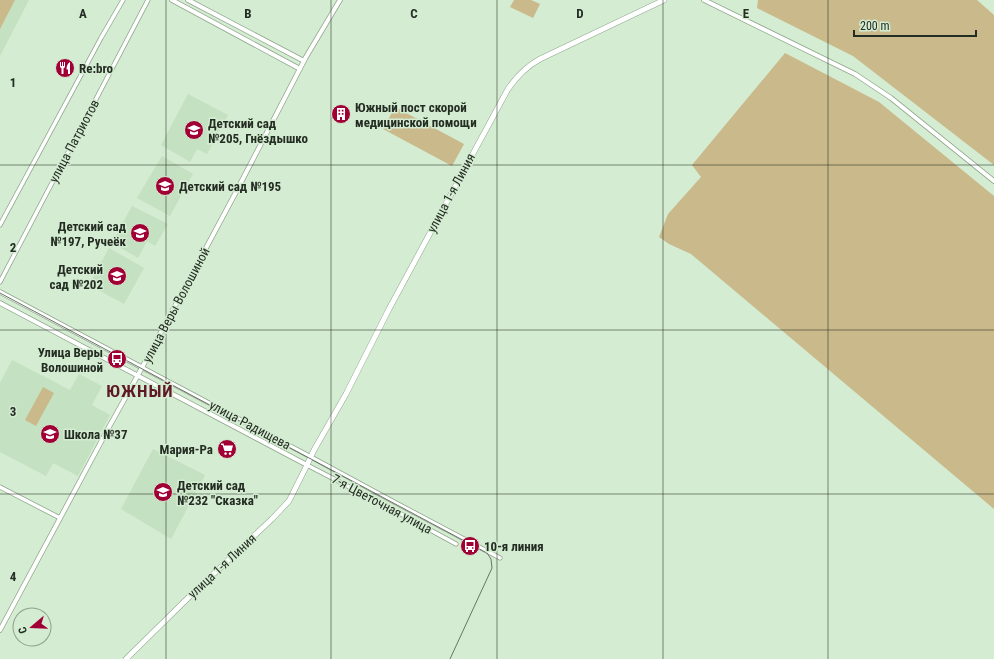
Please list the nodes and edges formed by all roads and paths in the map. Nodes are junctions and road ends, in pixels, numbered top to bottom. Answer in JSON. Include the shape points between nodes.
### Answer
{"nodes":[{"id":1,"x":123,"y":0,"type":"edge"},
{"id":2,"x":148,"y":0,"type":"edge"},
{"id":3,"x":172,"y":0,"type":"edge"},
{"id":4,"x":188,"y":0,"type":"edge"},
{"id":5,"x":340,"y":0,"type":"edge"},
{"id":6,"x":664,"y":0,"type":"edge"},
{"id":7,"x":704,"y":0,"type":"edge"},
{"id":8,"x":249,"y":33,"type":"junction"},
{"id":9,"x":245,"y":40,"type":"junction"},
{"id":10,"x":304,"y":61,"type":"junction"},
{"id":11,"x":300,"y":69,"type":"junction"},
{"id":12,"x":994,"y":181,"type":"edge"},
{"id":13,"x":0,"y":225,"type":"edge"},
{"id":14,"x":0,"y":282,"type":"edge"},
{"id":15,"x":0,"y":292,"type":"edge"},
{"id":16,"x":0,"y":303,"type":"edge"},
{"id":17,"x":143,"y":368,"type":"junction"},
{"id":18,"x":138,"y":375,"type":"junction"},
{"id":19,"x":311,"y":457,"type":"junction"},
{"id":20,"x":307,"y":465,"type":"junction"},
{"id":21,"x":0,"y":487,"type":"edge"},
{"id":22,"x":60,"y":518,"type":"junction"},
{"id":23,"x":456,"y":544,"type":"dead end"},
{"id":24,"x":500,"y":558,"type":"dead end"},
{"id":25,"x":0,"y":630,"type":"edge"},
{"id":26,"x":126,"y":659,"type":"edge"}],
"edges":[{"from":1,"to":13,"type":"street","name":"улица Патриотов"},
{"from":2,"to":14,"type":"street","name":"улица Патриотов"},
{"from":3,"to":9,"type":"street"},
{"from":4,"to":8,"type":"street"},
{"from":5,"to":10,"type":"street","name":"улица Веры Волошиной"},
{"from":6,"to":19,"type":"main road","name":"улица 1-я Линия","via":[[532,63],[514,80]]},
{"from":7,"to":12,"type":"street","via":[[855,74],[891,98]]},
{"from":8,"to":9,"type":"street"},
{"from":8,"to":10,"type":"street"},
{"from":9,"to":11,"type":"street"},
{"from":10,"to":11,"type":"street","name":"улица Веры Волошиной"},
{"from":11,"to":17,"type":"street","name":"улица Веры Волошиной"},
{"from":15,"to":17,"type":"street","name":"улица Радищева"},
{"from":16,"to":18,"type":"street","name":"улица Радищева"},
{"from":17,"to":18,"type":"street","name":"улица Веры Волошиной"},
{"from":17,"to":19,"type":"street","name":"улица Радищева"},
{"from":18,"to":20,"type":"street","name":"улица Радищева"},
{"from":18,"to":22,"type":"street","name":"улица Веры Волошиной"},
{"from":19,"to":20,"type":"main road","name":"улица 1-я Линия"},
{"from":19,"to":24,"type":"street","name":"улица Радищева"},
{"from":20,"to":23,"type":"street","name":"7-я Цветочная улица"},
{"from":20,"to":26,"type":"main road","name":"улица 1-я Линия","via":[[289,501]]},
{"from":21,"to":22,"type":"street"},
{"from":22,"to":25,"type":"street","name":"улица Веры Волошиной"}]}
